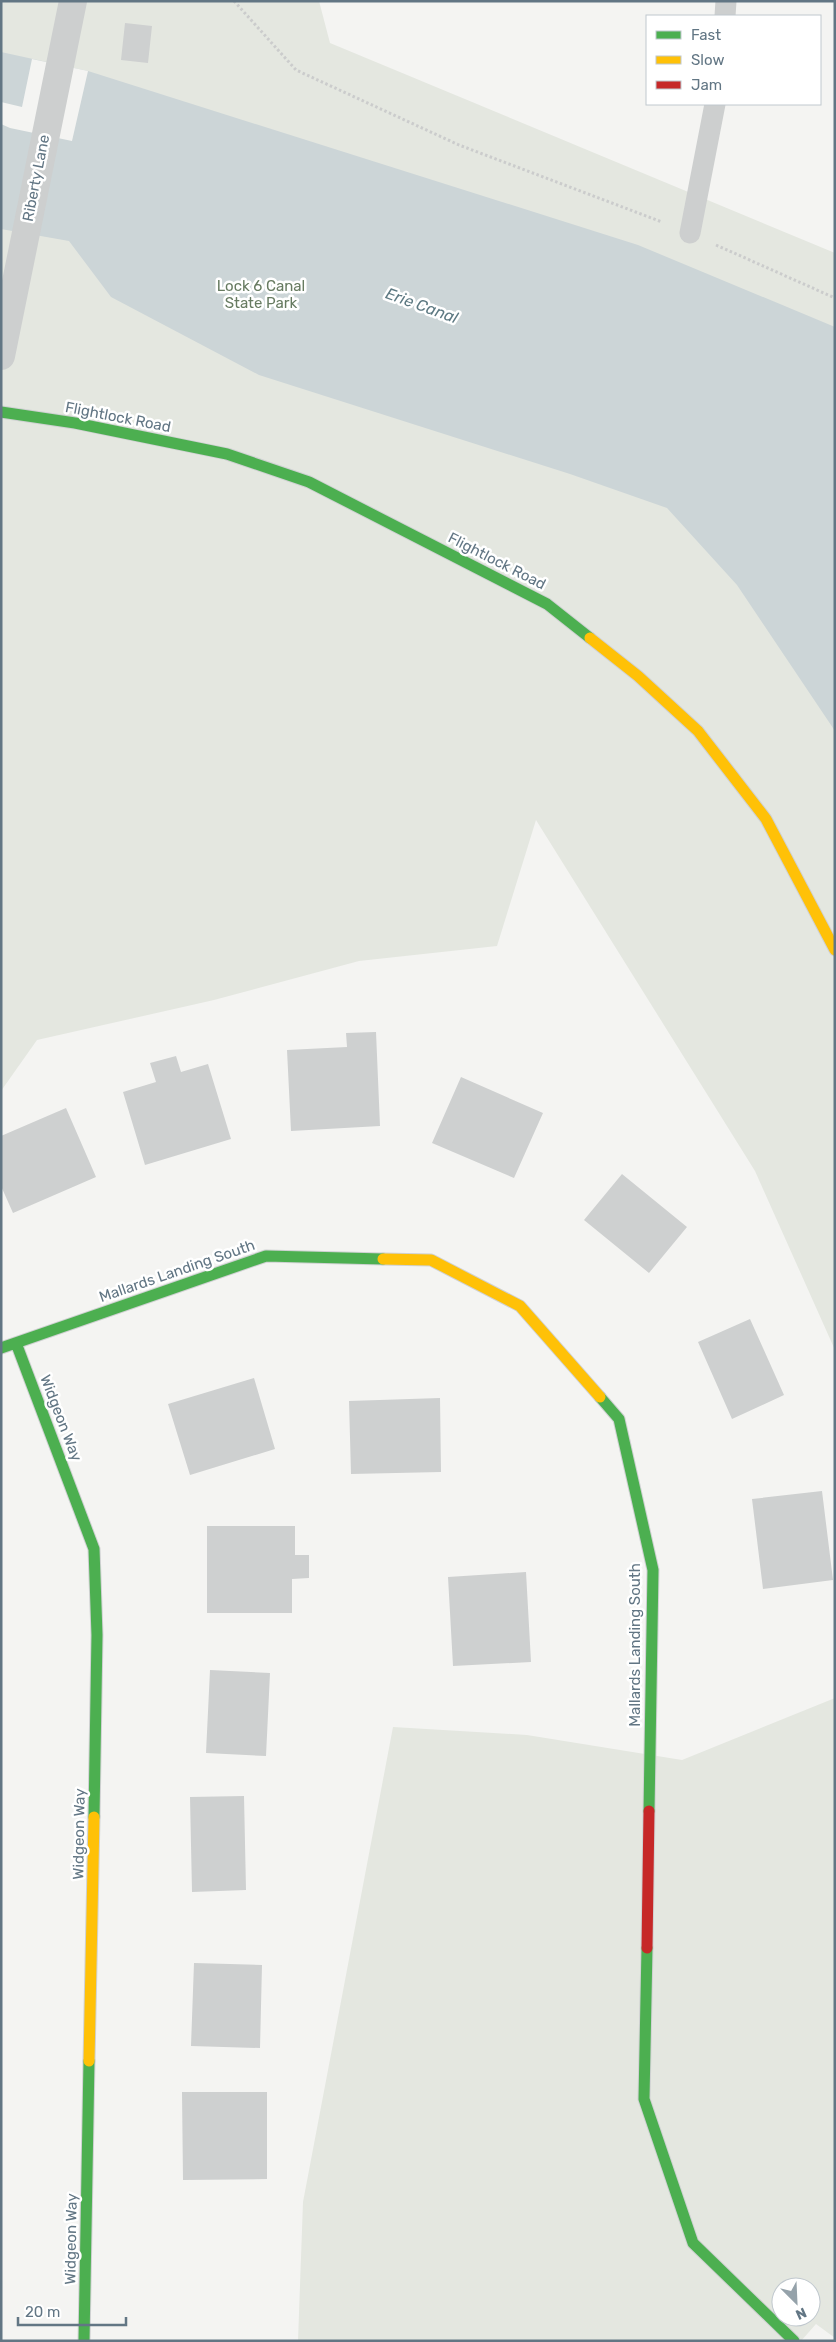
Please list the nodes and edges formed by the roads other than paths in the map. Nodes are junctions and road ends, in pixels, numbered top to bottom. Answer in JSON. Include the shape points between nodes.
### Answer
{"nodes":[{"id":1,"x":73,"y":1,"type":"edge"},
{"id":2,"x":726,"y":1,"type":"edge"},
{"id":3,"x":725,"y":15,"type":"edge"},
{"id":4,"x":715,"y":105,"type":"edge"},
{"id":5,"x":690,"y":233,"type":"road end"},
{"id":6,"x":1,"y":356,"type":"edge"},
{"id":7,"x":1,"y":412,"type":"edge"},
{"id":8,"x":835,"y":950,"type":"edge"},
{"id":9,"x":16,"y":1343,"type":"junction"},
{"id":10,"x":1,"y":1348,"type":"edge"},
{"id":11,"x":84,"y":2341,"type":"edge"},
{"id":12,"x":794,"y":2341,"type":"edge"}],
"edges":[{"from":1,"to":6,"type":"street","name":"Riberty Lane"},
{"from":2,"to":3,"type":"lane"},
{"from":4,"to":5,"type":"lane"},
{"from":7,"to":8,"type":"street","name":"Flightlock Road","via":[[75,423],[227,454],[309,482],[547,604],[638,676],[698,732],[766,819]]},
{"from":9,"to":10,"type":"street","name":"Mallards Landing South"},
{"from":9,"to":11,"type":"street","name":"Widgeon Way","via":[[94,1550],[97,1645]]},
{"from":9,"to":12,"type":"street","name":"Mallards Landing South","via":[[266,1256],[432,1260],[520,1306],[620,1419],[653,1570],[644,2099],[693,2243]]}]}
